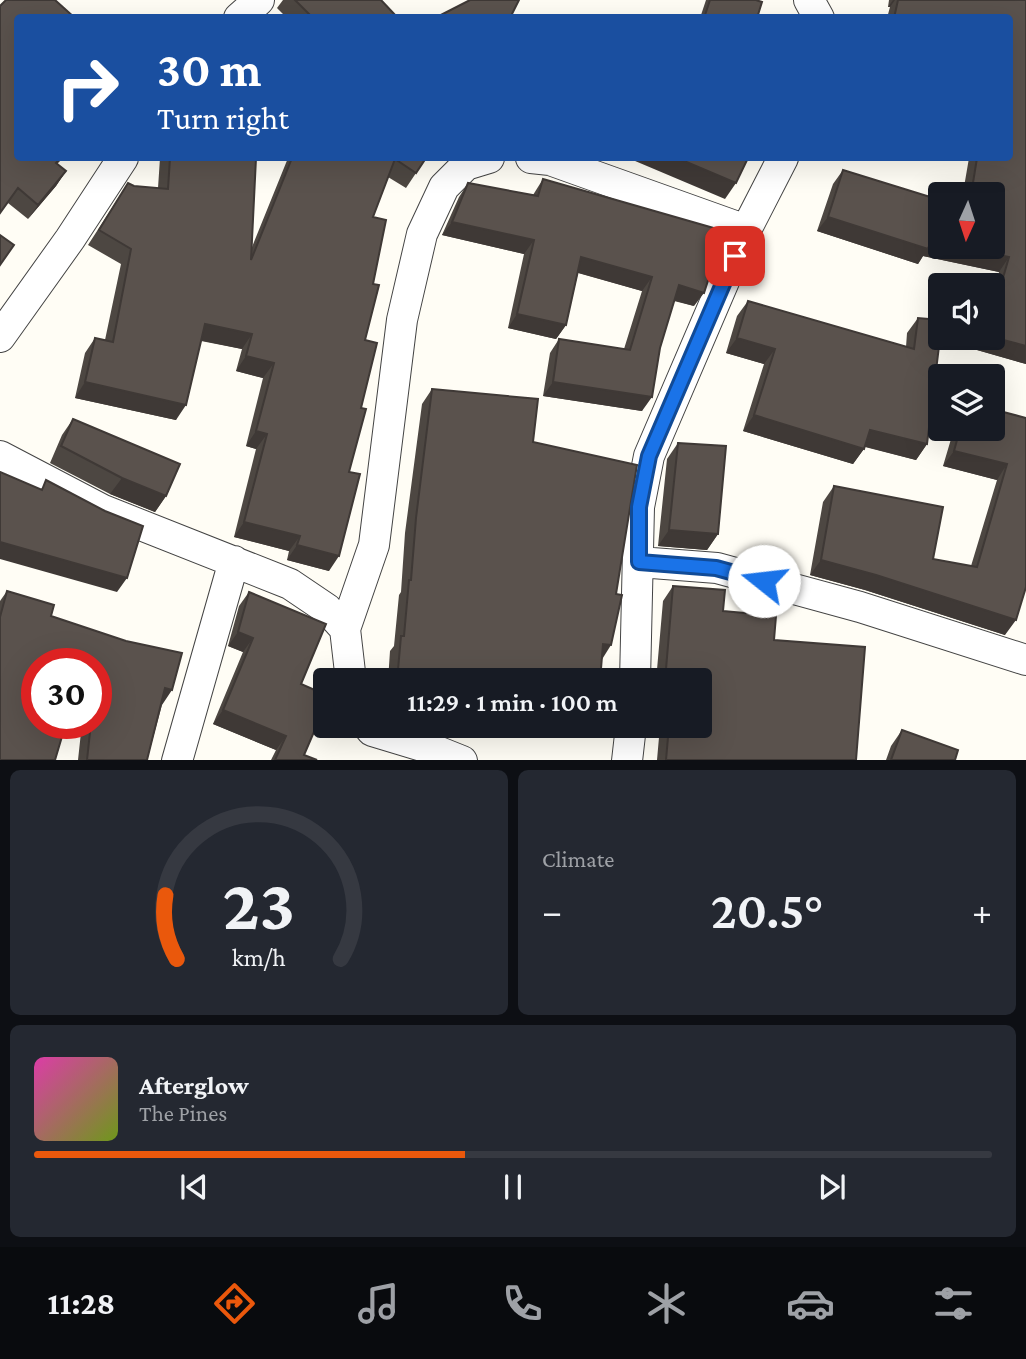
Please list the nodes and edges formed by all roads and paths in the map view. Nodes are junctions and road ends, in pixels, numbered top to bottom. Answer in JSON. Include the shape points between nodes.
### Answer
{"nodes":[{"id":1,"x":259,"y":0,"type":"edge"},
{"id":2,"x":243,"y":14,"type":"edge"},
{"id":3,"x":121,"y":161,"type":"edge"},
{"id":4,"x":479,"y":161,"type":"edge"},
{"id":5,"x":553,"y":161,"type":"edge"},
{"id":6,"x":781,"y":161,"type":"edge"},
{"id":7,"x":746,"y":230,"type":"junction"},
{"id":8,"x":0,"y":337,"type":"edge"},
{"id":9,"x":0,"y":456,"type":"edge"},
{"id":10,"x":234,"y":562,"type":"junction"},
{"id":11,"x":639,"y":562,"type":"junction"},
{"id":12,"x":345,"y":629,"type":"junction"},
{"id":13,"x":1026,"y":660,"type":"edge"},
{"id":14,"x":350,"y":668,"type":"edge"},
{"id":15,"x":635,"y":668,"type":"edge"},
{"id":16,"x":395,"y":738,"type":"edge"},
{"id":17,"x":630,"y":738,"type":"edge"},
{"id":18,"x":177,"y":760,"type":"edge"},
{"id":19,"x":460,"y":760,"type":"edge"},
{"id":20,"x":627,"y":760,"type":"edge"}],
"edges":[{"from":1,"to":2,"type":"street"},
{"from":3,"to":8,"type":"street"},
{"from":4,"to":12,"type":"street","via":[[466,165],[444,187],[422,234],[402,320],[374,545]]},
{"from":5,"to":7,"type":"street"},
{"from":6,"to":7,"type":"street"},
{"from":7,"to":11,"type":"street","via":[[649,456],[639,507]]},
{"from":9,"to":10,"type":"street","via":[[103,510]]},
{"from":10,"to":12,"type":"street","via":[[290,584],[327,609]]},
{"from":10,"to":18,"type":"street"},
{"from":11,"to":13,"type":"street","via":[[716,568],[860,607]]},
{"from":11,"to":15,"type":"street"},
{"from":12,"to":14,"type":"street"},
{"from":16,"to":19,"type":"street"},
{"from":17,"to":20,"type":"street"}]}
